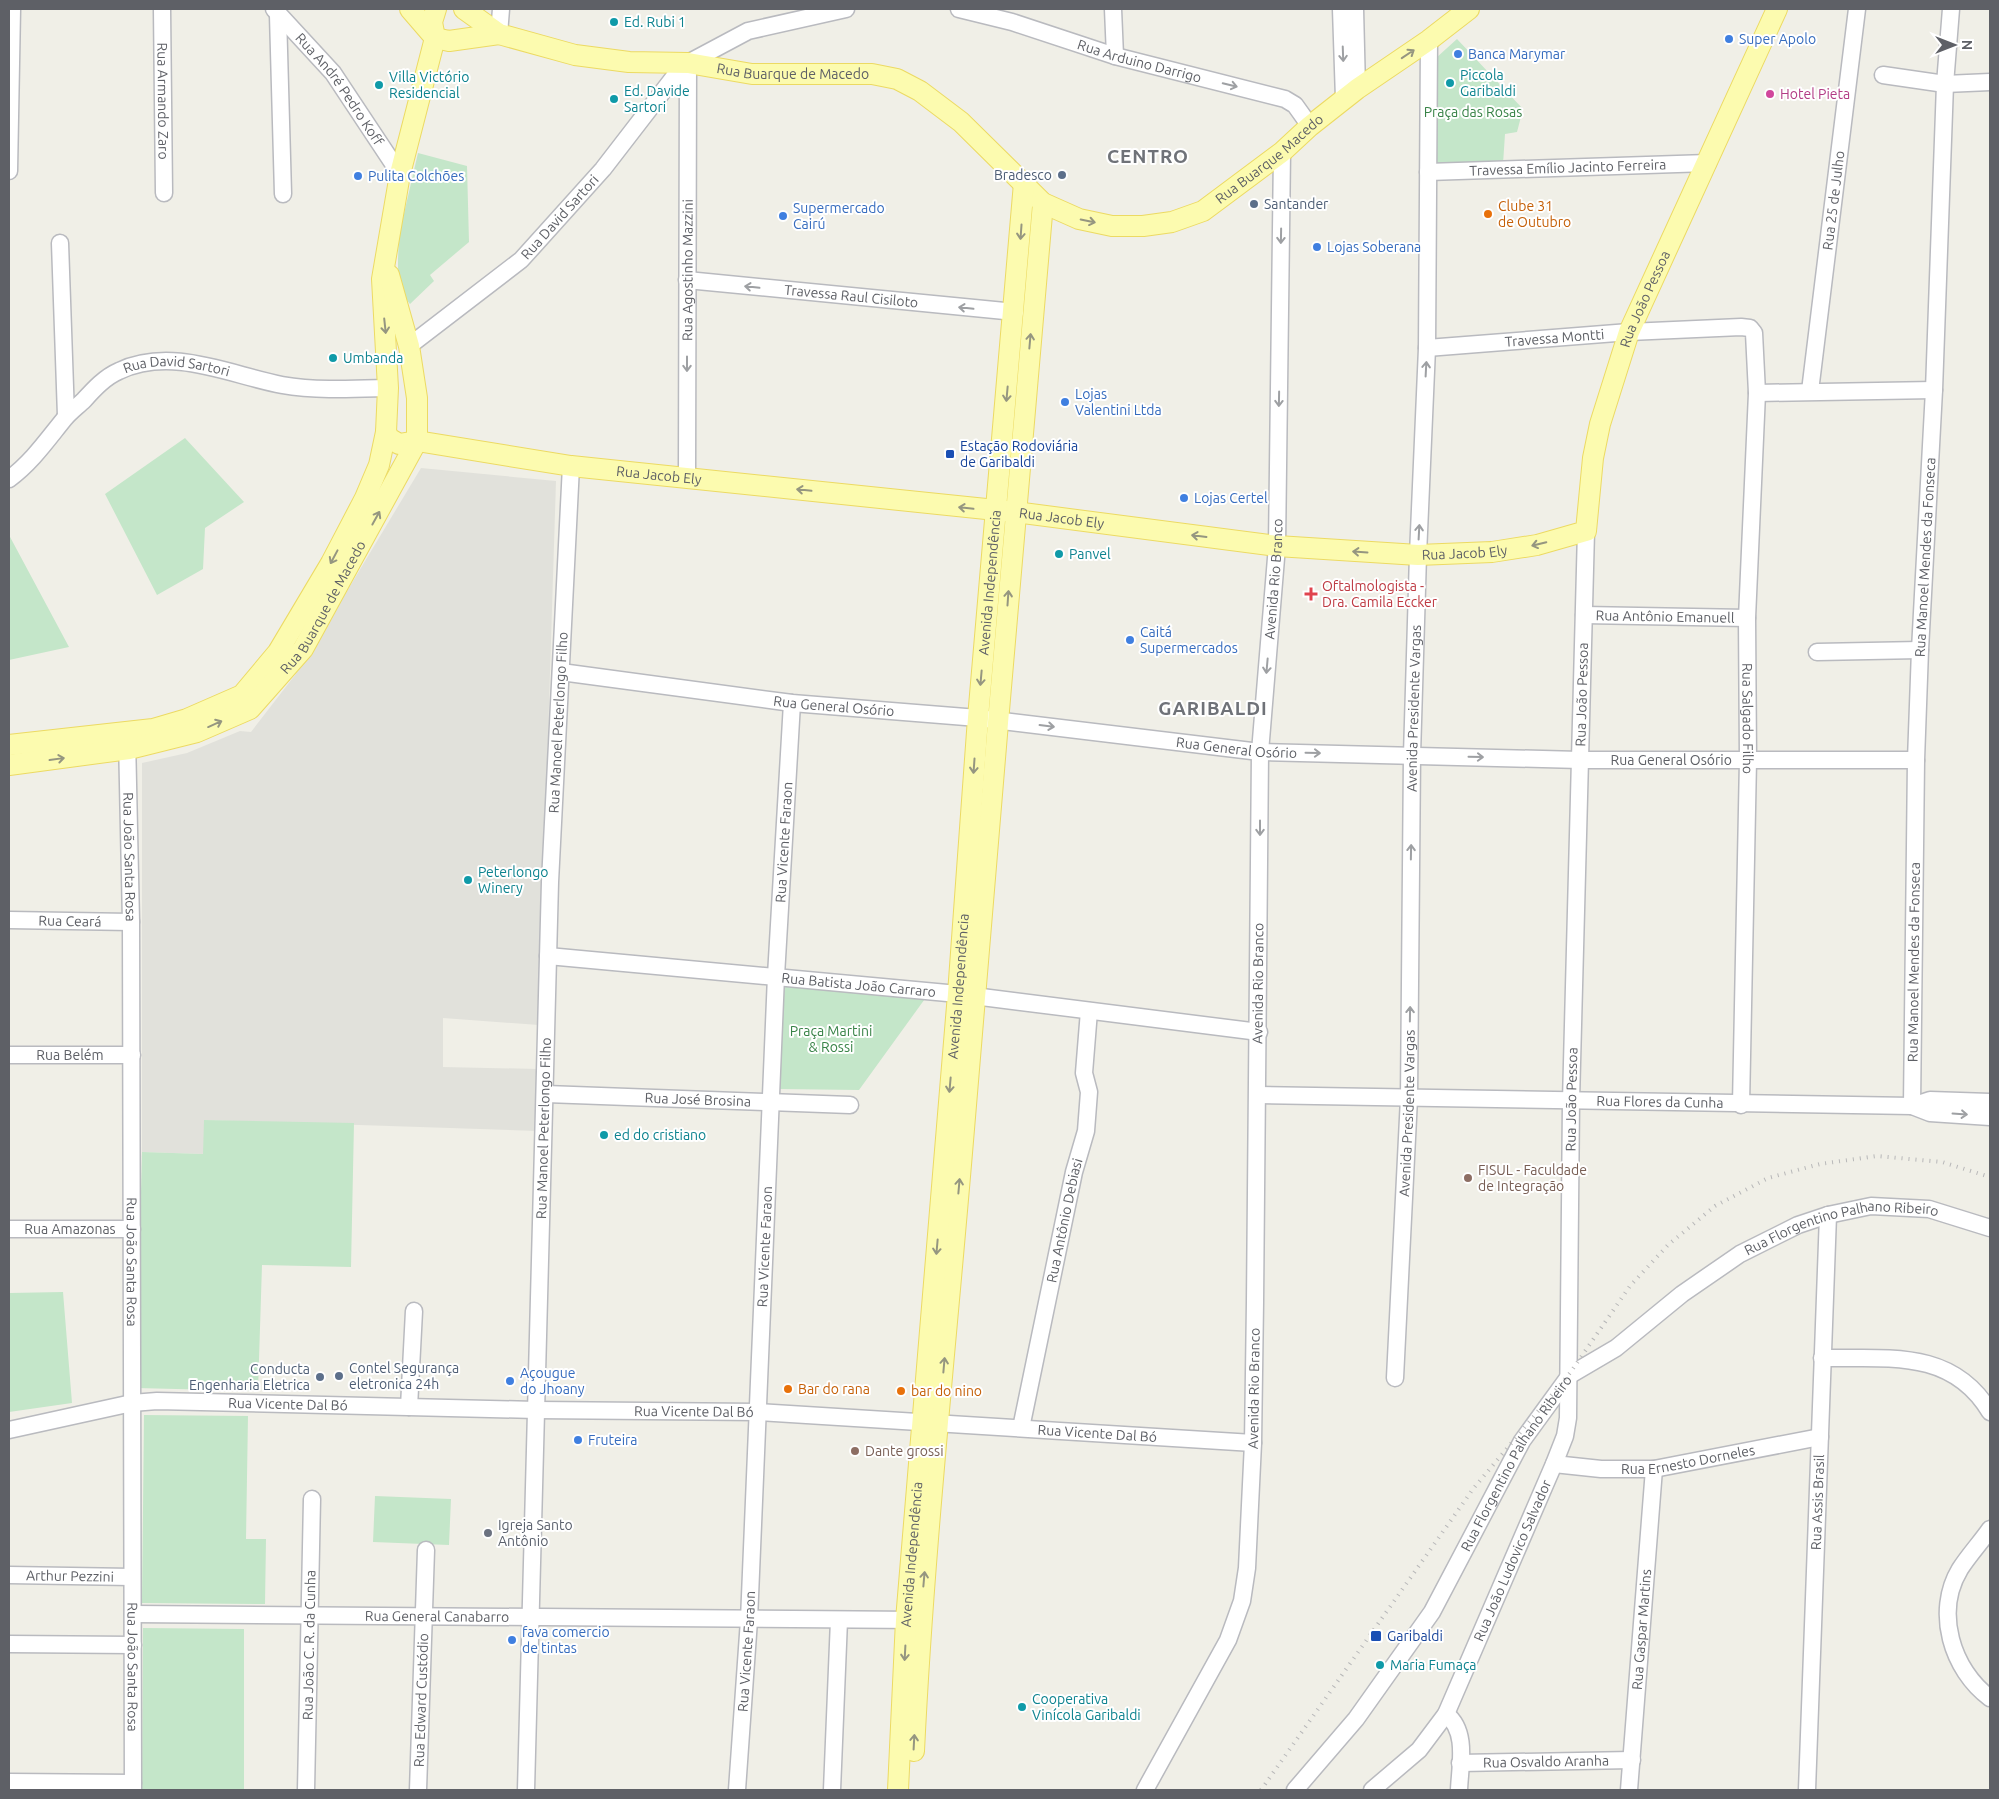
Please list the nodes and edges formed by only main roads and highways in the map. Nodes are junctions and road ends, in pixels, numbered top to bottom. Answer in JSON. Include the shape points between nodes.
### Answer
{"nodes":[{"id":1,"x":410,"y":9,"type":"edge"},
{"id":2,"x":436,"y":9,"type":"edge"},
{"id":3,"x":460,"y":9,"type":"edge"},
{"id":4,"x":464,"y":9,"type":"edge"},
{"id":5,"x":1469,"y":9,"type":"edge"},
{"id":6,"x":1777,"y":9,"type":"edge"},
{"id":7,"x":499,"y":34,"type":"junction"},
{"id":8,"x":435,"y":38,"type":"junction"},
{"id":9,"x":1024,"y":183,"type":"junction"},
{"id":10,"x":1043,"y":203,"type":"junction"},
{"id":11,"x":385,"y":261,"type":"junction"},
{"id":12,"x":388,"y":388,"type":"junction"},
{"id":13,"x":417,"y":398,"type":"junction"},
{"id":14,"x":386,"y":432,"type":"junction"},
{"id":15,"x":417,"y":441,"type":"junction"},
{"id":16,"x":1006,"y":511,"type":"junction"},
{"id":17,"x":1586,"y":531,"type":"joint"},
{"id":18,"x":128,"y":740,"type":"junction"},
{"id":19,"x":9,"y":745,"type":"edge"},
{"id":20,"x":9,"y":765,"type":"edge"},
{"id":21,"x":967,"y":996,"type":"junction"},
{"id":22,"x":913,"y":1620,"type":"junction"},
{"id":23,"x":898,"y":1790,"type":"edge"},
{"id":24,"x":912,"y":1790,"type":"edge"}],
"edges":[{"from":1,"to":8,"type":"main road"},
{"from":2,"to":8,"type":"main road","name":"Rua Buarque de Macedo","via":[[432,22]]},
{"from":3,"to":8,"type":"main road","via":[[453,33]]},
{"from":4,"to":7,"type":"main road","name":"Rua Buarque de Macedo"},
{"from":10,"to":5,"type":"main road","name":"Rua Buarque Macedo","one_way":true,"via":[[1079,219],[1112,226],[1172,222],[1203,211],[1282,152],[1351,94]]},
{"from":6,"to":17,"type":"main road","name":"Rua João Pessoa","via":[[1629,332],[1600,424],[1593,458]]},
{"from":7,"to":8,"type":"main road","name":"Rua Buarque de Macedo","via":[[449,41]]},
{"from":7,"to":9,"type":"main road","name":"Rua Buarque de Macedo","via":[[575,55],[628,62],[686,64],[752,74],[872,74],[897,79],[920,91],[962,122]]},
{"from":8,"to":11,"type":"main road","name":"Rua Buarque de Macedo","via":[[400,174]]},
{"from":9,"to":10,"type":"main road","name":"Rua Buarque de Macedo"},
{"from":9,"to":16,"type":"main road","name":"Avenida Independência","one_way":true,"via":[[1014,312]]},
{"from":16,"to":10,"type":"main road","name":"Avenida Independência","one_way":true},
{"from":11,"to":12,"type":"main road","name":"Rua Buarque de Macedo","one_way":true,"via":[[382,297]]},
{"from":11,"to":13,"type":"main road","name":"Rua Buarque de Macedo","via":[[409,346]]},
{"from":12,"to":13,"type":"main road","via":[[406,385],[411,387]]},
{"from":12,"to":14,"type":"main road","name":"Rua Buarque de Macedo"},
{"from":13,"to":15,"type":"main road","name":"Rua Buarque de Macedo"},
{"from":14,"to":15,"type":"main road","name":"Rua Jacob Ely","via":[[399,444]]},
{"from":14,"to":18,"type":"main road","name":"Rua Buarque de Macedo","one_way":true,"via":[[379,465],[369,490],[331,563],[278,652],[242,695]]},
{"from":16,"to":15,"type":"main road","name":"Rua Jacob Ely","one_way":true,"via":[[571,466]]},
{"from":18,"to":15,"type":"main road","name":"Rua Buarque de Macedo","one_way":true,"via":[[198,732],[250,709],[304,649]]},
{"from":17,"to":16,"type":"main road","name":"Rua Jacob Ely","one_way":true,"via":[[1537,545],[1492,552],[1418,555],[1277,546]]},
{"from":21,"to":16,"type":"main road","name":"Avenida Independência","one_way":true,"via":[[999,720]]},
{"from":16,"to":21,"type":"main road","name":"Avenida Independência","one_way":true,"via":[[978,718]]},
{"from":18,"to":19,"type":"main road","name":"Rua Buarque de Macedo"},
{"from":20,"to":18,"type":"main road","name":"Rua Buarque de Macedo","one_way":true},
{"from":21,"to":22,"type":"main road","name":"Avenida Independência"},
{"from":22,"to":23,"type":"main road","name":"Avenida Independência","one_way":true},
{"from":24,"to":22,"type":"main road","name":"Avenida Independência","one_way":true}]}
